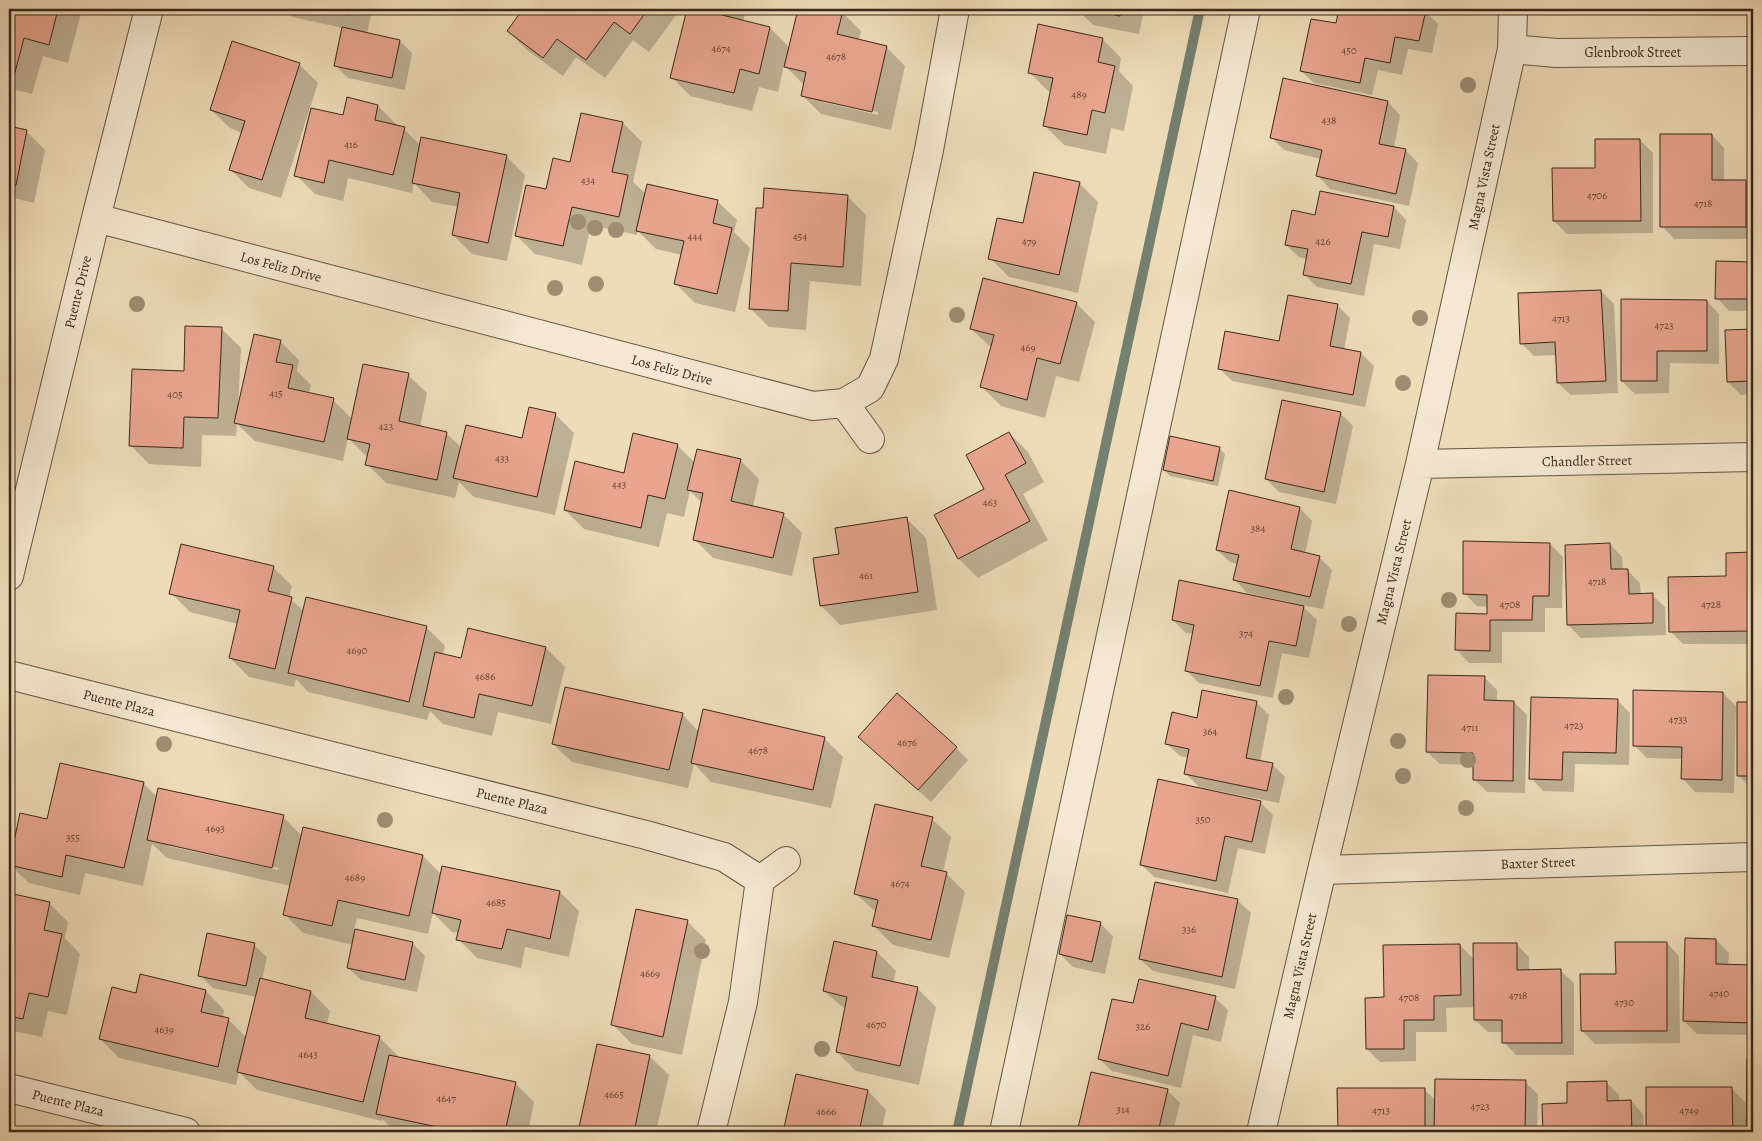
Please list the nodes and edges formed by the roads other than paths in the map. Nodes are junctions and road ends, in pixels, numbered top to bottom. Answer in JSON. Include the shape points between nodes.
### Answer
{"nodes":[{"id":1,"x":149,"y":9,"type":"edge"},
{"id":2,"x":955,"y":9,"type":"edge"},
{"id":3,"x":1246,"y":9,"type":"edge"},
{"id":4,"x":1513,"y":9,"type":"edge"},
{"id":5,"x":1512,"y":49,"type":"junction"},
{"id":6,"x":1753,"y":52,"type":"edge"},
{"id":7,"x":96,"y":218,"type":"junction"},
{"id":8,"x":844,"y":403,"type":"junction"},
{"id":9,"x":870,"y":439,"type":"dead end"},
{"id":10,"x":1753,"y":457,"type":"edge"},
{"id":11,"x":1420,"y":464,"type":"junction"},
{"id":12,"x":12,"y":545,"type":"edge"},
{"id":13,"x":9,"y":576,"type":"edge"},
{"id":14,"x":9,"y":675,"type":"edge"},
{"id":15,"x":1753,"y":857,"type":"edge"},
{"id":16,"x":786,"y":861,"type":"dead end"},
{"id":17,"x":1322,"y":870,"type":"junction"},
{"id":18,"x":760,"y":880,"type":"junction"},
{"id":19,"x":9,"y":1088,"type":"edge"},
{"id":20,"x":186,"y":1132,"type":"edge"},
{"id":21,"x":711,"y":1132,"type":"edge"},
{"id":22,"x":1004,"y":1132,"type":"edge"},
{"id":23,"x":1261,"y":1132,"type":"edge"}],
"edges":[{"from":1,"to":7,"type":"street","name":"Puente Drive"},
{"from":2,"to":8,"type":"street","name":"Los Feliz Drive","via":[[929,150],[884,359],[870,388]]},
{"from":3,"to":22,"type":"street"},
{"from":4,"to":5,"type":"street","name":"Magna Vista Street"},
{"from":5,"to":6,"type":"street","name":"Glenbrook Street","via":[[1556,53]]},
{"from":5,"to":11,"type":"street","name":"Magna Vista Street"},
{"from":7,"to":8,"type":"street","name":"Los Feliz Drive","via":[[813,406]]},
{"from":7,"to":12,"type":"street","name":"Puente Drive"},
{"from":8,"to":9,"type":"street"},
{"from":10,"to":11,"type":"street","name":"Chandler Street"},
{"from":11,"to":17,"type":"street","name":"Magna Vista Street"},
{"from":12,"to":13,"type":"street","name":"Puente Drive"},
{"from":14,"to":18,"type":"street","name":"Puente Plaza","via":[[646,835],[724,857]]},
{"from":15,"to":17,"type":"street","name":"Baxter Street"},
{"from":16,"to":18,"type":"street"},
{"from":17,"to":23,"type":"street","name":"Magna Vista Street"},
{"from":18,"to":21,"type":"street","via":[[743,1002]]},
{"from":19,"to":20,"type":"street","name":"Puente Plaza"}]}
